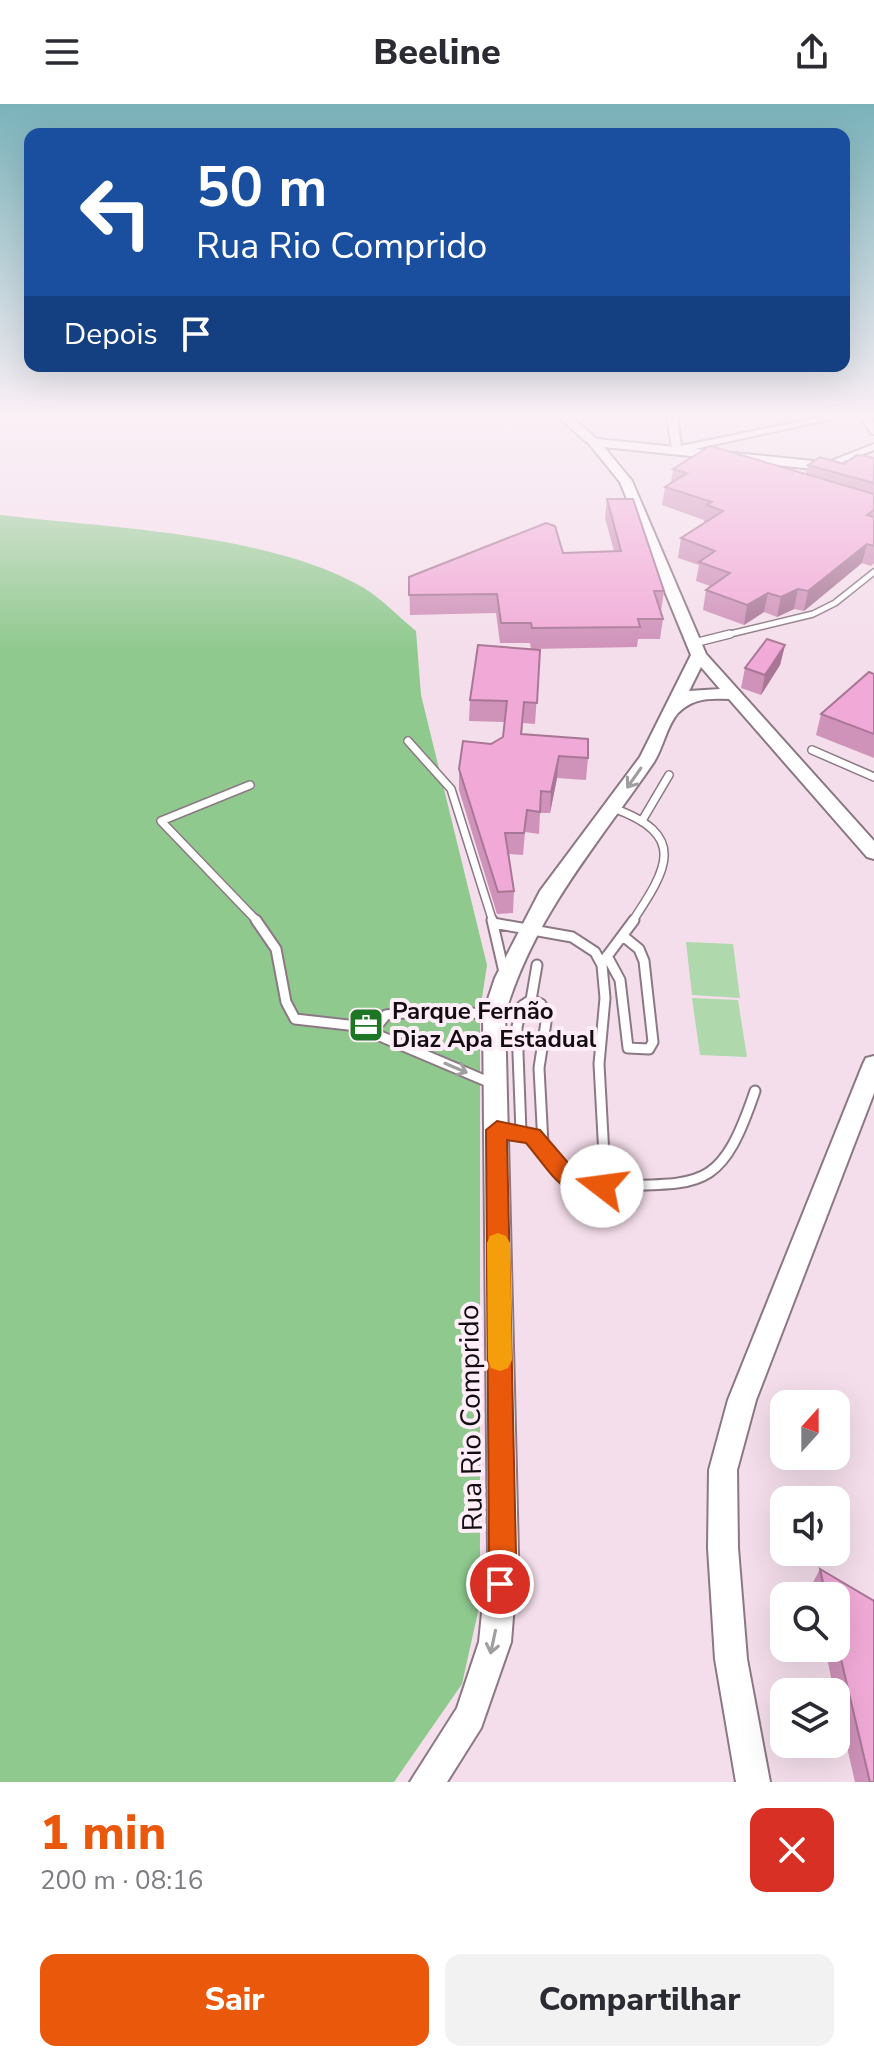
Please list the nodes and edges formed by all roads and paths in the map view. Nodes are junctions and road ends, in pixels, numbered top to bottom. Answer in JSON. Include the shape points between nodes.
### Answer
{"nodes":[{"id":1,"x":632,"y":494,"type":"edge"},
{"id":2,"x":874,"y":572,"type":"edge"},
{"id":3,"x":696,"y":649,"type":"junction"},
{"id":4,"x":733,"y":694,"type":"junction"},
{"id":5,"x":673,"y":711,"type":"junction"},
{"id":6,"x":408,"y":741,"type":"dead end"},
{"id":7,"x":812,"y":750,"type":"dead end"},
{"id":8,"x":669,"y":775,"type":"dead end"},
{"id":9,"x":874,"y":777,"type":"edge"},
{"id":10,"x":250,"y":785,"type":"dead end"},
{"id":11,"x":613,"y":808,"type":"junction"},
{"id":12,"x":643,"y":819,"type":"junction"},
{"id":13,"x":874,"y":853,"type":"edge"},
{"id":14,"x":493,"y":923,"type":"junction"},
{"id":15,"x":531,"y":927,"type":"junction"},
{"id":16,"x":623,"y":936,"type":"junction"},
{"id":17,"x":604,"y":960,"type":"junction"},
{"id":18,"x":537,"y":965,"type":"dead end"},
{"id":19,"x":505,"y":978,"type":"junction"},
{"id":20,"x":531,"y":1000,"type":"junction"},
{"id":21,"x":494,"y":1014,"type":"junction"},
{"id":22,"x":375,"y":1028,"type":"junction"},
{"id":23,"x":874,"y":1064,"type":"edge"},
{"id":24,"x":496,"y":1085,"type":"junction"},
{"id":25,"x":755,"y":1091,"type":"dead end"},
{"id":26,"x":509,"y":1131,"type":"junction"},
{"id":27,"x":543,"y":1144,"type":"junction"},
{"id":28,"x":602,"y":1186,"type":"junction"},
{"id":29,"x":427,"y":1782,"type":"edge"},
{"id":30,"x":753,"y":1782,"type":"edge"}],
"edges":[{"from":1,"to":3,"type":"street"},
{"from":2,"to":3,"type":"lane","via":[[813,614]]},
{"from":3,"to":4,"type":"street"},
{"from":3,"to":5,"type":"street","name":"Rua Rio Comprido"},
{"from":4,"to":5,"type":"street","via":[[697,693]]},
{"from":4,"to":13,"type":"street"},
{"from":5,"to":11,"type":"street","name":"Rua Rio Comprido","one_way":true},
{"from":6,"to":14,"type":"lane","via":[[451,789]]},
{"from":7,"to":9,"type":"lane"},
{"from":8,"to":12,"type":"lane"},
{"from":10,"to":22,"type":"lane","via":[[161,821],[254,919],[277,951],[285,1007],[295,1019]]},
{"from":11,"to":12,"type":"lane"},
{"from":11,"to":15,"type":"street","name":"Rua Rio Comprido","via":[[550,891]]},
{"from":12,"to":16,"type":"lane","via":[[660,836],[667,863]]},
{"from":14,"to":15,"type":"lane"},
{"from":14,"to":19,"type":"lane"},
{"from":15,"to":17,"type":"lane","via":[[586,943]]},
{"from":15,"to":19,"type":"street","name":"Rua Rio Comprido"},
{"from":16,"to":17,"type":"lane"},
{"from":16,"to":17,"type":"lane","via":[[644,961],[653,1042],[649,1049],[628,1048],[620,980]]},
{"from":17,"to":28,"type":"lane","via":[[599,1060]]},
{"from":18,"to":20,"type":"lane"},
{"from":19,"to":21,"type":"street","name":"Rua Rio Comprido"},
{"from":20,"to":26,"type":"lane","via":[[522,1006],[517,1027]]},
{"from":20,"to":27,"type":"lane","via":[[541,1004],[546,1022],[539,1068]]},
{"from":21,"to":22,"type":"lane","via":[[386,1015]]},
{"from":21,"to":24,"type":"street","name":"Rua Rio Comprido"},
{"from":22,"to":24,"type":"lane","one_way":true,"via":[[380,1036]]},
{"from":23,"to":30,"type":"street","via":[[742,1400],[723,1470],[730,1645]]},
{"from":24,"to":26,"type":"street","name":"Rua Rio Comprido"},
{"from":25,"to":28,"type":"lane","via":[[724,1163],[712,1172],[687,1181]]},
{"from":26,"to":27,"type":"lane"},
{"from":26,"to":29,"type":"street","name":"Rua Rio Comprido","one_way":true,"via":[[503,1554],[495,1642],[470,1717]]},
{"from":27,"to":28,"type":"lane","via":[[574,1184],[591,1190]]}]}
